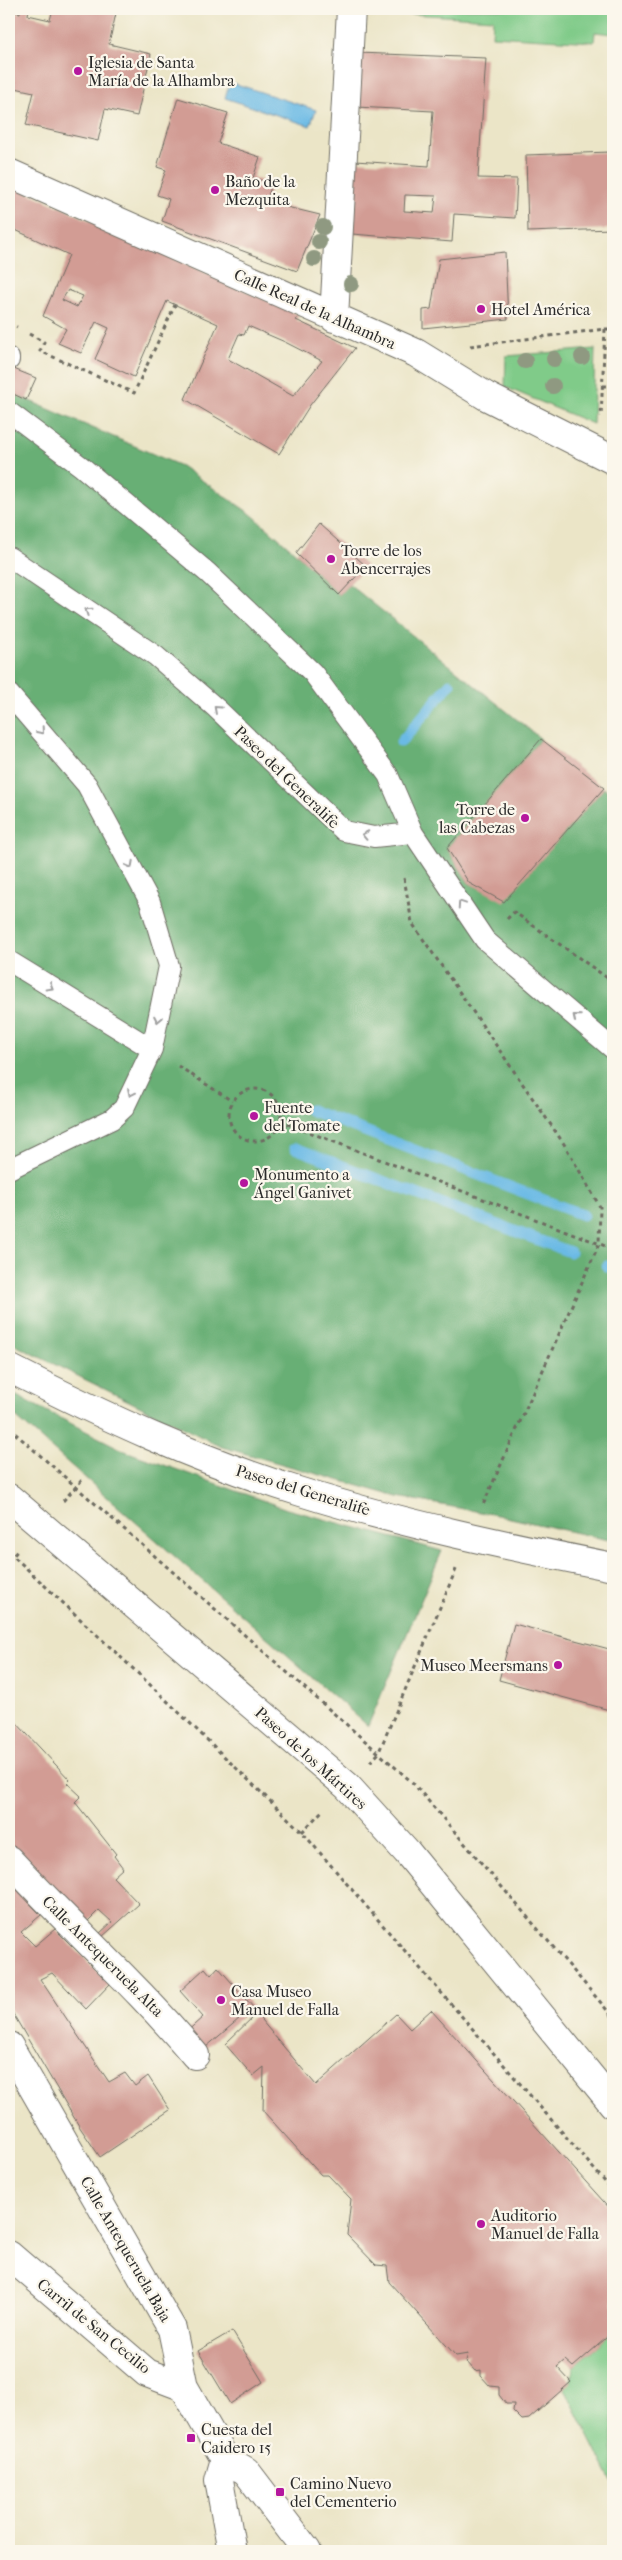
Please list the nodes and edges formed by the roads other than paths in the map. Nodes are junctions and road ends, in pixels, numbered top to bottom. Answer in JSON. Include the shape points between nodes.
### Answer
{"nodes":[{"id":1,"x":351,"y":9,"type":"edge"},
{"id":2,"x":9,"y":173,"type":"edge"},
{"id":3,"x":334,"y":318,"type":"junction"},
{"id":4,"x":9,"y":412,"type":"edge"},
{"id":5,"x":606,"y":456,"type":"edge"},
{"id":6,"x":9,"y":557,"type":"edge"},
{"id":7,"x":9,"y":694,"type":"edge"},
{"id":8,"x":413,"y":833,"type":"junction"},
{"id":9,"x":9,"y":961,"type":"edge"},
{"id":10,"x":152,"y":1049,"type":"junction"},
{"id":11,"x":613,"y":1049,"type":"edge"},
{"id":12,"x":9,"y":1169,"type":"edge"},
{"id":13,"x":9,"y":1368,"type":"edge"},
{"id":14,"x":9,"y":1498,"type":"edge"},
{"id":15,"x":613,"y":1567,"type":"edge"},
{"id":16,"x":9,"y":1860,"type":"edge"},
{"id":17,"x":9,"y":2046,"type":"edge"},
{"id":18,"x":195,"y":2055,"type":"dead end"},
{"id":19,"x":613,"y":2104,"type":"edge"},
{"id":20,"x":9,"y":2255,"type":"edge"},
{"id":21,"x":184,"y":2387,"type":"junction"},
{"id":22,"x":224,"y":2460,"type":"junction"},
{"id":23,"x":232,"y":2551,"type":"edge"},
{"id":24,"x":307,"y":2551,"type":"edge"}],
"edges":[{"from":1,"to":3,"type":"street"},
{"from":2,"to":3,"type":"street","name":"Calle Real de la Alhambra"},
{"from":3,"to":5,"type":"street","name":"Calle Real de la Alhambra","via":[[416,353],[486,396]]},
{"from":4,"to":8,"type":"lane","via":[[82,467],[208,573],[313,673],[388,775]]},
{"from":8,"to":6,"type":"lane","name":"Paseo del Generalife","one_way":true,"via":[[374,837],[344,831],[216,708],[156,656]]},
{"from":7,"to":10,"type":"lane","one_way":true,"via":[[87,785],[150,902],[169,966]]},
{"from":11,"to":8,"type":"lane","one_way":true,"via":[[485,940]]},
{"from":9,"to":10,"type":"lane","one_way":true},
{"from":10,"to":12,"type":"lane","one_way":true,"via":[[124,1108],[112,1119]]},
{"from":13,"to":15,"type":"street","name":"Paseo del Generalife","via":[[177,1448],[300,1492],[469,1538]]},
{"from":14,"to":19,"type":"street","name":"Paseo de los Mártires","via":[[347,1786],[407,1852]]},
{"from":16,"to":18,"type":"street","name":"Calle Antequeruela Alta","via":[[64,1920],[157,2009]]},
{"from":17,"to":21,"type":"street","name":"Calle Antequeruela Baja","via":[[172,2329]]},
{"from":20,"to":21,"type":"street","name":"Carril de San Cecilio","via":[[147,2372]]},
{"from":21,"to":22,"type":"street","name":"Calle Antequeruela Baja"},
{"from":22,"to":23,"type":"street","via":[[219,2480]]},
{"from":22,"to":24,"type":"street","via":[[246,2471]]}]}
